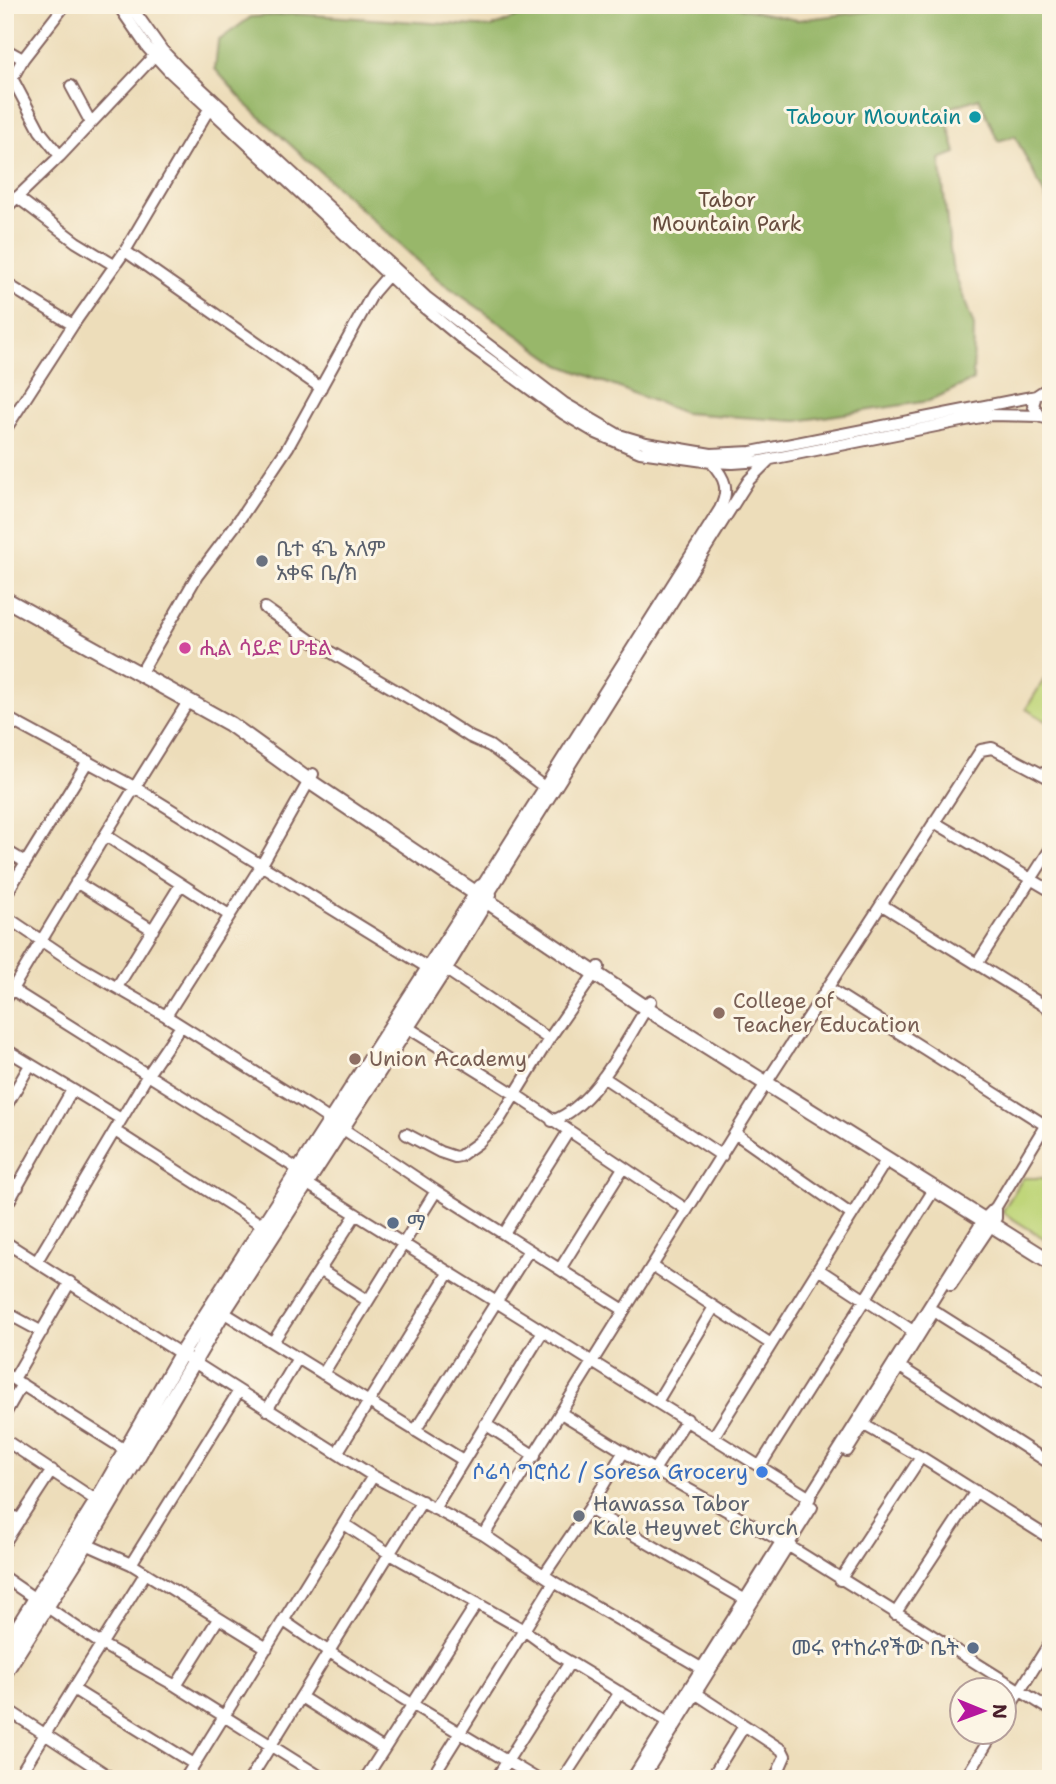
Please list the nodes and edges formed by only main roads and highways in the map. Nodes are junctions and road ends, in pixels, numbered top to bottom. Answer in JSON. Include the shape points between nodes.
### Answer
{"nodes":[{"id":1,"x":5,"y":590,"type":"edge"},
{"id":2,"x":5,"y":599,"type":"edge"},
{"id":3,"x":311,"y":777,"type":"junction"},
{"id":4,"x":484,"y":893,"type":"junction"},
{"id":5,"x":437,"y":968,"type":"junction"},
{"id":6,"x":769,"y":1080,"type":"junction"},
{"id":7,"x":337,"y":1124,"type":"junction"},
{"id":8,"x":991,"y":1216,"type":"junction"},
{"id":9,"x":268,"y":1229,"type":"junction"},
{"id":10,"x":1051,"y":1253,"type":"edge"},
{"id":11,"x":1051,"y":1262,"type":"edge"},
{"id":12,"x":187,"y":1358,"type":"junction"},
{"id":13,"x":132,"y":1453,"type":"junction"},
{"id":14,"x":41,"y":1603,"type":"junction"},
{"id":15,"x":5,"y":1648,"type":"edge"},
{"id":16,"x":5,"y":1672,"type":"edge"}],
"edges":[{"from":1,"to":3,"type":"main road","via":[[234,718]]},
{"from":2,"to":3,"type":"main road","via":[[230,724]]},
{"from":3,"to":4,"type":"main road"},
{"from":4,"to":5,"type":"main road"},
{"from":4,"to":6,"type":"main road"},
{"from":5,"to":7,"type":"main road"},
{"from":5,"to":7,"type":"main road","via":[[407,1027]]},
{"from":6,"to":8,"type":"main road"},
{"from":6,"to":8,"type":"main road","via":[[887,1159]]},
{"from":7,"to":9,"type":"main road"},
{"from":8,"to":10,"type":"main road"},
{"from":8,"to":11,"type":"main road"},
{"from":9,"to":12,"type":"main road"},
{"from":9,"to":12,"type":"main road","via":[[223,1312]]},
{"from":12,"to":13,"type":"main road"},
{"from":13,"to":14,"type":"main road","via":[[97,1502]]},
{"from":13,"to":14,"type":"main road","via":[[86,1544]]},
{"from":14,"to":15,"type":"main road"},
{"from":14,"to":16,"type":"main road"}]}
